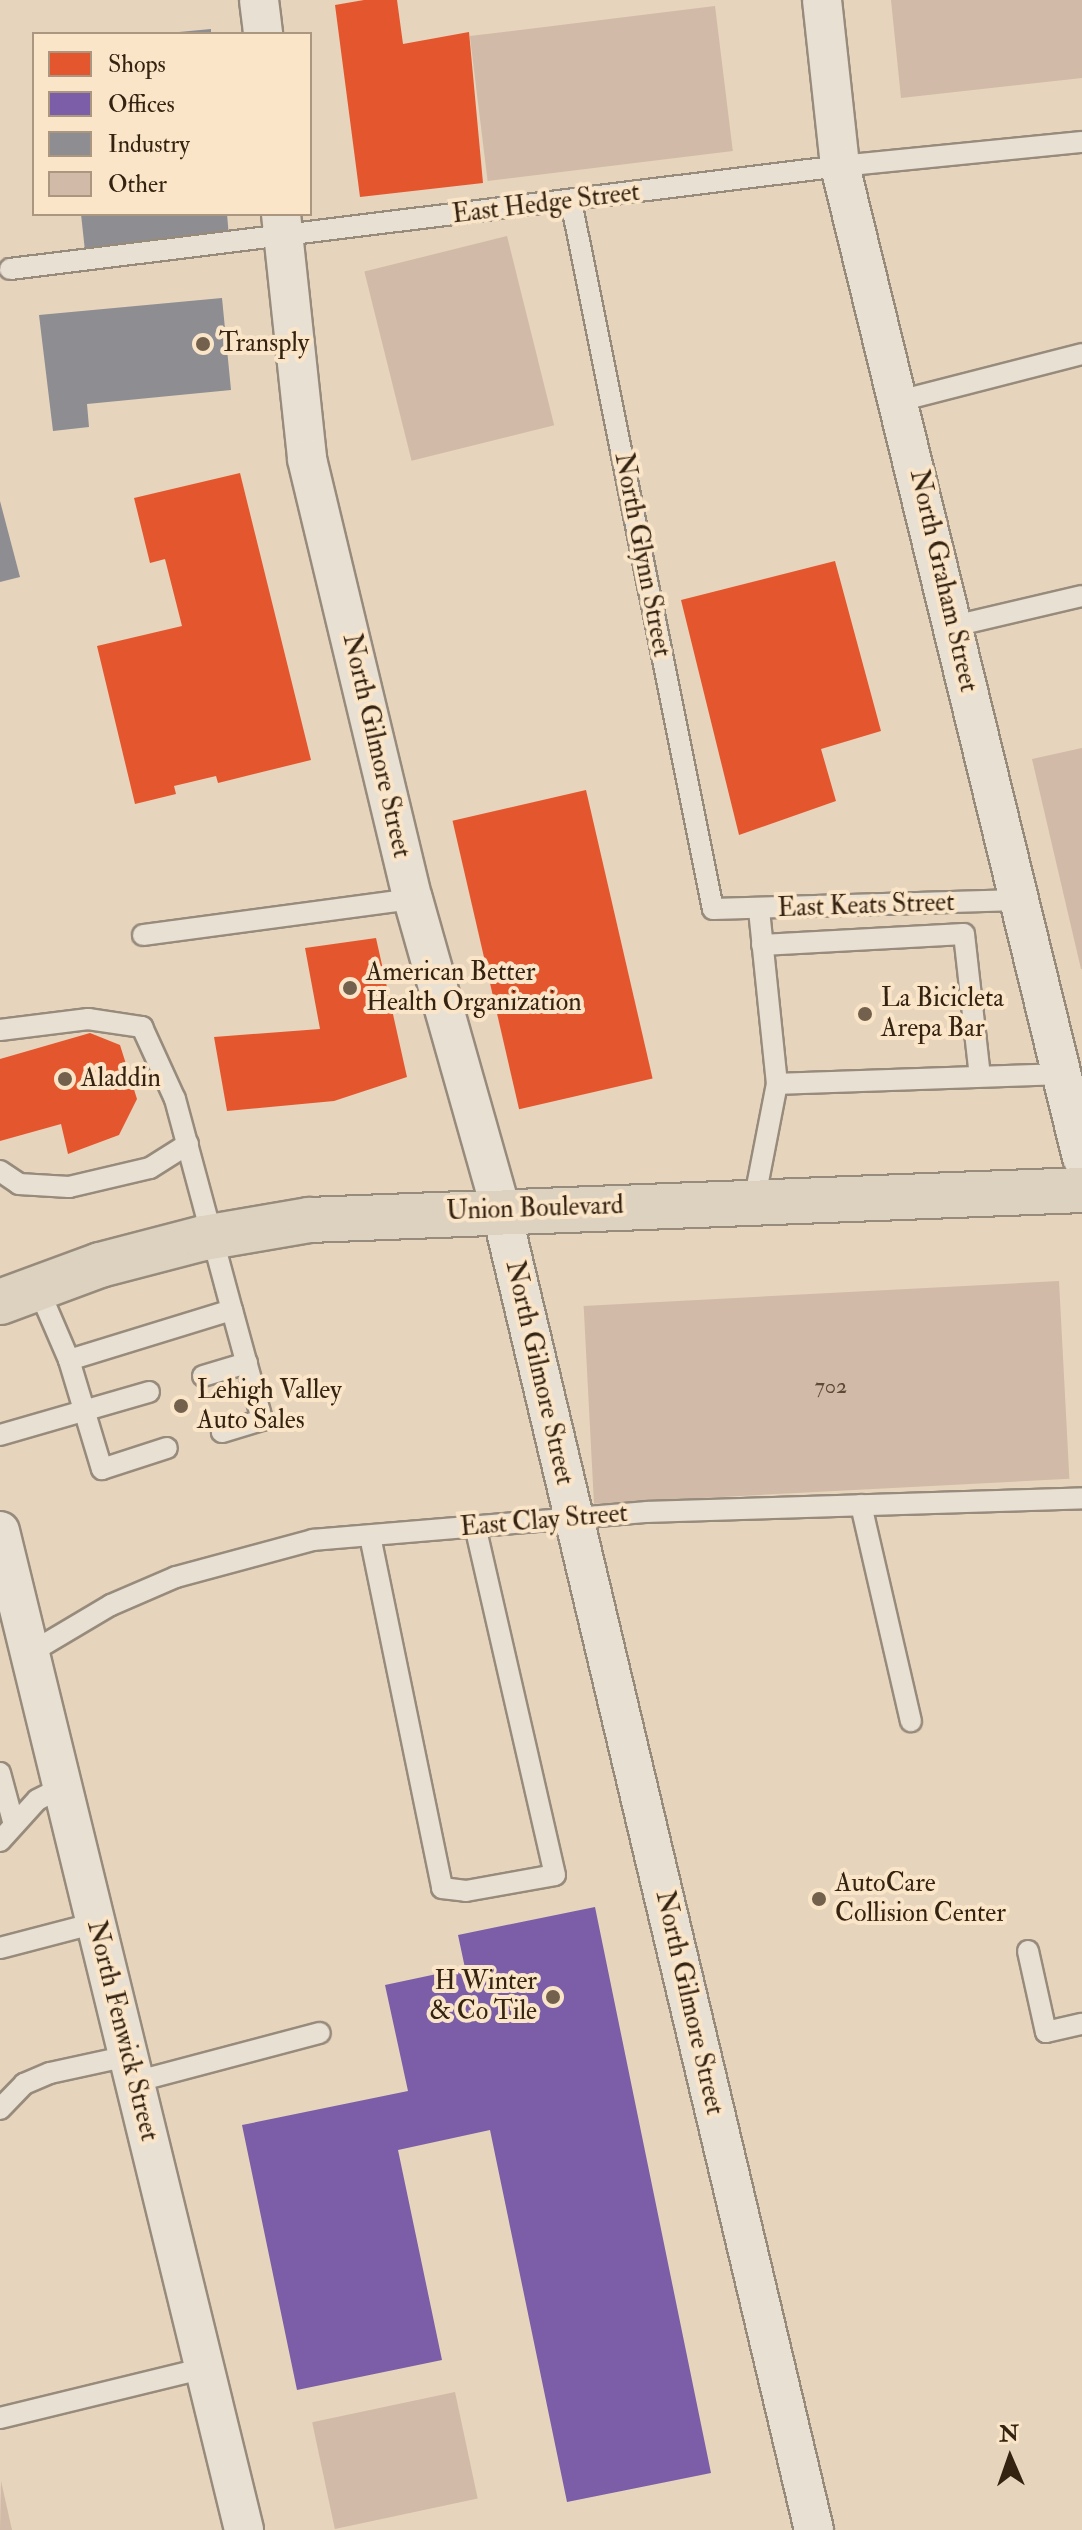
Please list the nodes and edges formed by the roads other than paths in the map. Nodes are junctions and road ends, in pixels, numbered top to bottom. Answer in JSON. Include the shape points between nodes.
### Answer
{"nodes":[{"id":1,"x":259,"y":0,"type":"edge"},
{"id":2,"x":822,"y":0,"type":"edge"},
{"id":3,"x":263,"y":32,"type":"edge"},
{"id":4,"x":1082,"y":142,"type":"edge"},
{"id":5,"x":840,"y":166,"type":"junction"},
{"id":6,"x":571,"y":201,"type":"junction"},
{"id":7,"x":282,"y":226,"type":"edge"},
{"id":8,"x":10,"y":269,"type":"dead end"},
{"id":9,"x":1082,"y":354,"type":"edge"},
{"id":10,"x":899,"y":401,"type":"junction"},
{"id":11,"x":1082,"y":596,"type":"edge"},
{"id":12,"x":954,"y":626,"type":"junction"},
{"id":13,"x":413,"y":899,"type":"junction"},
{"id":14,"x":1019,"y":900,"type":"junction"},
{"id":15,"x":713,"y":909,"type":"joint"},
{"id":16,"x":759,"y":911,"type":"junction"},
{"id":17,"x":143,"y":935,"type":"dead end"},
{"id":18,"x":762,"y":945,"type":"junction"},
{"id":19,"x":0,"y":1030,"type":"edge"},
{"id":20,"x":1061,"y":1074,"type":"junction"},
{"id":21,"x":980,"y":1076,"type":"junction"},
{"id":22,"x":777,"y":1084,"type":"junction"},
{"id":23,"x":188,"y":1144,"type":"junction"},
{"id":24,"x":1082,"y":1158,"type":"edge"},
{"id":25,"x":0,"y":1171,"type":"edge"},
{"id":26,"x":1082,"y":1190,"type":"edge"},
{"id":27,"x":754,"y":1202,"type":"junction"},
{"id":28,"x":501,"y":1210,"type":"junction"},
{"id":29,"x":216,"y":1236,"type":"junction"},
{"id":30,"x":19,"y":1295,"type":"edge"},
{"id":31,"x":232,"y":1310,"type":"junction"},
{"id":32,"x":69,"y":1360,"type":"junction"},
{"id":33,"x":247,"y":1363,"type":"junction"},
{"id":34,"x":203,"y":1376,"type":"dead end"},
{"id":35,"x":149,"y":1392,"type":"dead end"},
{"id":36,"x":85,"y":1410,"type":"junction"},
{"id":37,"x":222,"y":1432,"type":"dead end"},
{"id":38,"x":0,"y":1435,"type":"edge"},
{"id":39,"x":167,"y":1448,"type":"dead end"},
{"id":40,"x":1082,"y":1498,"type":"edge"},
{"id":41,"x":861,"y":1505,"type":"junction"},
{"id":42,"x":573,"y":1519,"type":"junction"},
{"id":43,"x":475,"y":1527,"type":"junction"},
{"id":44,"x":0,"y":1531,"type":"edge"},
{"id":45,"x":370,"y":1536,"type":"junction"},
{"id":46,"x":10,"y":1614,"type":"edge"},
{"id":47,"x":30,"y":1653,"type":"junction"},
{"id":48,"x":911,"y":1721,"type":"dead end"},
{"id":49,"x":0,"y":1773,"type":"edge"},
{"id":50,"x":62,"y":1787,"type":"junction"},
{"id":51,"x":14,"y":1825,"type":"junction"},
{"id":52,"x":0,"y":1841,"type":"edge"},
{"id":53,"x":96,"y":1923,"type":"junction"},
{"id":54,"x":0,"y":1948,"type":"edge"},
{"id":55,"x":1028,"y":1951,"type":"dead end"},
{"id":56,"x":1082,"y":2024,"type":"edge"},
{"id":57,"x":320,"y":2033,"type":"dead end"},
{"id":58,"x":131,"y":2069,"type":"junction"},
{"id":59,"x":0,"y":2109,"type":"edge"},
{"id":60,"x":205,"y":2368,"type":"junction"},
{"id":61,"x":0,"y":2418,"type":"edge"},
{"id":62,"x":244,"y":2530,"type":"edge"},
{"id":63,"x":814,"y":2530,"type":"edge"}],
"edges":[{"from":1,"to":3,"type":"street"},
{"from":2,"to":5,"type":"street","name":"North Graham Street"},
{"from":4,"to":5,"type":"lane","name":"East Hedge Street"},
{"from":5,"to":6,"type":"lane","name":"East Hedge Street"},
{"from":5,"to":10,"type":"street","name":"North Graham Street"},
{"from":6,"to":7,"type":"lane","name":"East Hedge Street"},
{"from":6,"to":15,"type":"lane","name":"North Glynn Street"},
{"from":7,"to":8,"type":"lane","name":"East Hedge Street"},
{"from":7,"to":13,"type":"street","name":"North Gilmore Street","via":[[307,459]]},
{"from":9,"to":10,"type":"lane"},
{"from":10,"to":12,"type":"street","name":"North Graham Street"},
{"from":11,"to":12,"type":"lane"},
{"from":12,"to":14,"type":"street","name":"North Graham Street"},
{"from":13,"to":17,"type":"lane"},
{"from":13,"to":28,"type":"street","name":"North Gilmore Street"},
{"from":14,"to":16,"type":"lane","name":"East Keats Street"},
{"from":14,"to":20,"type":"street","name":"North Graham Street"},
{"from":15,"to":16,"type":"lane","name":"East Keats Street"},
{"from":16,"to":18,"type":"lane"},
{"from":18,"to":21,"type":"lane","via":[[964,934]]},
{"from":18,"to":22,"type":"lane"},
{"from":19,"to":23,"type":"lane","via":[[88,1019],[142,1027],[175,1099]]},
{"from":20,"to":21,"type":"lane"},
{"from":20,"to":24,"type":"street","name":"North Graham Street"},
{"from":21,"to":22,"type":"lane"},
{"from":22,"to":27,"type":"lane"},
{"from":23,"to":25,"type":"lane","via":[[150,1168],[69,1187],[19,1184]]},
{"from":23,"to":29,"type":"lane"},
{"from":26,"to":27,"type":"main road","name":"Union Boulevard"},
{"from":27,"to":28,"type":"main road","name":"Union Boulevard"},
{"from":28,"to":29,"type":"main road","name":"Union Boulevard","via":[[309,1220]]},
{"from":28,"to":42,"type":"street","name":"North Gilmore Street"},
{"from":29,"to":30,"type":"main road","name":"Union Boulevard","via":[[100,1265]]},
{"from":29,"to":31,"type":"lane"},
{"from":30,"to":32,"type":"lane"},
{"from":31,"to":32,"type":"lane"},
{"from":31,"to":33,"type":"lane"},
{"from":32,"to":36,"type":"lane"},
{"from":33,"to":34,"type":"lane"},
{"from":33,"to":37,"type":"lane","via":[[262,1420]]},
{"from":35,"to":36,"type":"lane"},
{"from":36,"to":38,"type":"lane"},
{"from":36,"to":39,"type":"lane","via":[[102,1469]]},
{"from":40,"to":41,"type":"lane","name":"East Clay Street"},
{"from":41,"to":42,"type":"lane","name":"East Clay Street"},
{"from":41,"to":48,"type":"lane"},
{"from":42,"to":43,"type":"lane","name":"East Clay Street"},
{"from":42,"to":63,"type":"street","name":"North Gilmore Street"},
{"from":43,"to":45,"type":"lane","name":"East Clay Street"},
{"from":43,"to":45,"type":"lane","via":[[555,1875],[466,1891],[442,1888]]},
{"from":44,"to":46,"type":"street","name":"North Fenwick Street"},
{"from":45,"to":47,"type":"lane","name":"East Clay Street","via":[[313,1540],[176,1577],[111,1605]]},
{"from":46,"to":47,"type":"street","name":"North Fenwick Street"},
{"from":47,"to":50,"type":"street","name":"North Fenwick Street"},
{"from":49,"to":51,"type":"lane"},
{"from":50,"to":51,"type":"lane","via":[[37,1800]]},
{"from":50,"to":53,"type":"street","name":"North Fenwick Street"},
{"from":51,"to":52,"type":"lane"},
{"from":53,"to":54,"type":"lane"},
{"from":53,"to":58,"type":"street","name":"North Fenwick Street"},
{"from":55,"to":56,"type":"lane","via":[[1046,2032]]},
{"from":57,"to":58,"type":"lane"},
{"from":58,"to":59,"type":"lane","via":[[50,2073],[24,2084]]},
{"from":58,"to":60,"type":"street","name":"North Fenwick Street"},
{"from":60,"to":61,"type":"lane"},
{"from":60,"to":62,"type":"street","name":"North Fenwick Street"}]}
